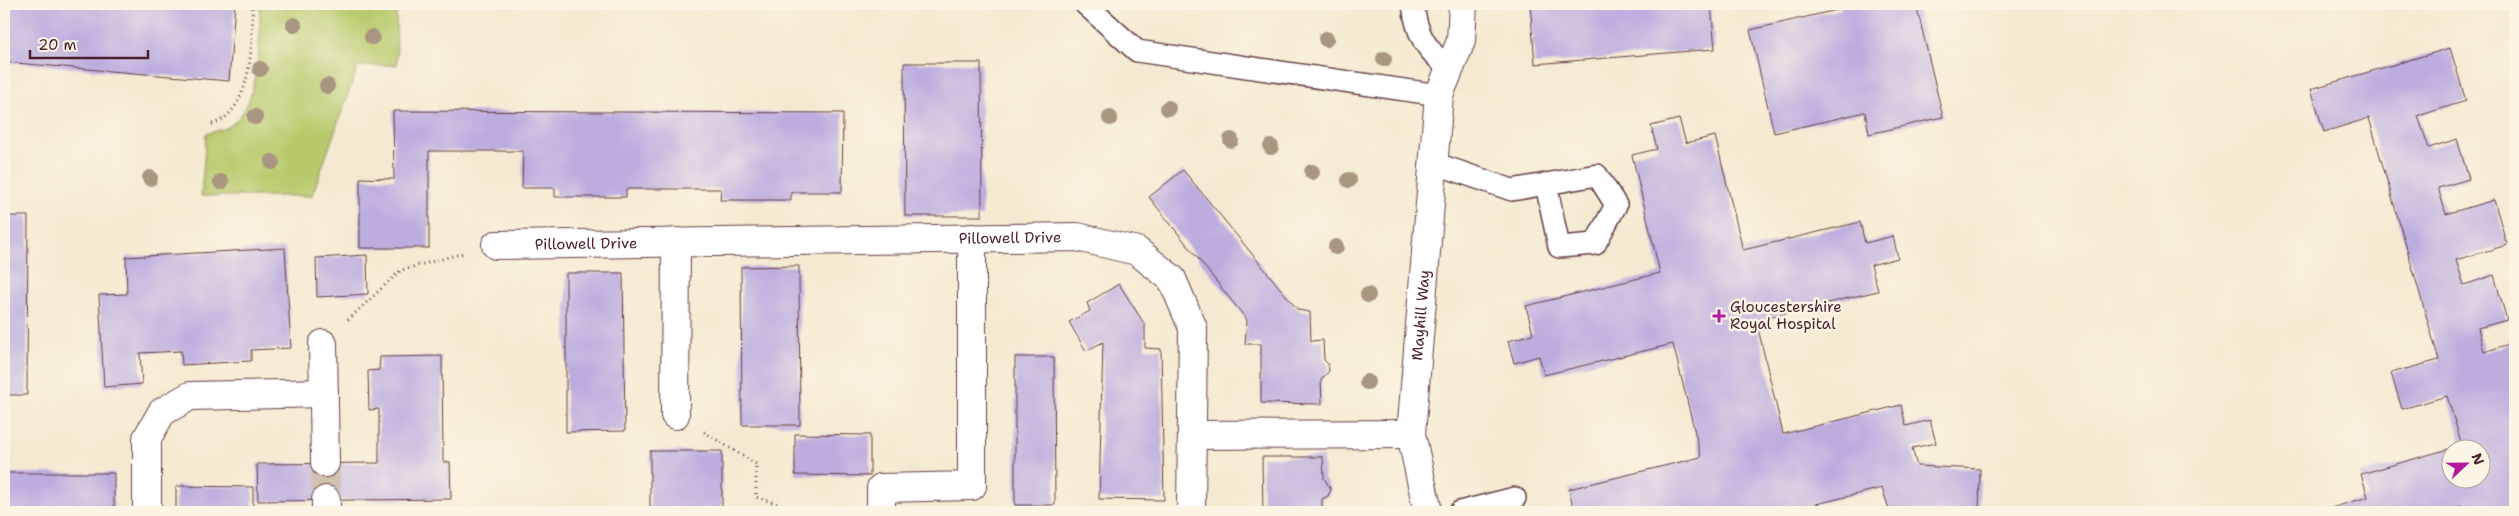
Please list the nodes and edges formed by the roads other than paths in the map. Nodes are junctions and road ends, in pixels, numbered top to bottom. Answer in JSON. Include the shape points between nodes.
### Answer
{"nodes":[{"id":1,"x":1085,"y":4,"type":"edge"},
{"id":2,"x":1413,"y":4,"type":"edge"},
{"id":3,"x":1463,"y":4,"type":"edge"},
{"id":4,"x":1450,"y":68,"type":"junction"},
{"id":5,"x":1439,"y":106,"type":"junction"},
{"id":6,"x":1434,"y":163,"type":"junction"},
{"id":7,"x":1546,"y":184,"type":"dead end"},
{"id":8,"x":972,"y":238,"type":"junction"},
{"id":9,"x":676,"y":242,"type":"junction"},
{"id":10,"x":496,"y":245,"type":"road end"},
{"id":11,"x":323,"y":344,"type":"road end"},
{"id":12,"x":324,"y":393,"type":"junction"},
{"id":13,"x":675,"y":415,"type":"road end"},
{"id":14,"x":1411,"y":434,"type":"junction"},
{"id":15,"x":1192,"y":435,"type":"junction"},
{"id":16,"x":325,"y":463,"type":"tunnel mouth"},
{"id":17,"x":1515,"y":498,"type":"dead end"},
{"id":18,"x":147,"y":512,"type":"edge"},
{"id":19,"x":881,"y":512,"type":"edge"},
{"id":20,"x":1191,"y":512,"type":"edge"},
{"id":21,"x":1428,"y":512,"type":"edge"},
{"id":22,"x":1460,"y":512,"type":"edge"}],
"edges":[{"from":1,"to":5,"type":"lane","via":[[1137,51]]},
{"from":2,"to":4,"type":"lane","via":[[1416,26],[1432,55]]},
{"from":3,"to":4,"type":"street","name":"Mayhill Way","via":[[1460,42]]},
{"from":4,"to":5,"type":"street","name":"Mayhill Way"},
{"from":5,"to":6,"type":"street","name":"Mayhill Way"},
{"from":6,"to":7,"type":"lane","via":[[1512,190]]},
{"from":6,"to":14,"type":"street","name":"Mayhill Way"},
{"from":8,"to":9,"type":"street","name":"Pillowell Drive"},
{"from":8,"to":15,"type":"street","name":"Pillowell Drive","via":[[1077,237],[1137,251],[1172,279],[1193,328]]},
{"from":8,"to":19,"type":"street","via":[[972,486],[881,488]]},
{"from":9,"to":10,"type":"street","name":"Pillowell Drive"},
{"from":9,"to":13,"type":"street"},
{"from":11,"to":12,"type":"street"},
{"from":12,"to":16,"type":"street"},
{"from":12,"to":18,"type":"street","via":[[190,396],[162,412],[147,438]]},
{"from":14,"to":15,"type":"street"},
{"from":14,"to":21,"type":"street","name":"Mayhill Way"},
{"from":15,"to":20,"type":"street","name":"Pillowell Drive"},
{"from":17,"to":22,"type":"lane"}]}
